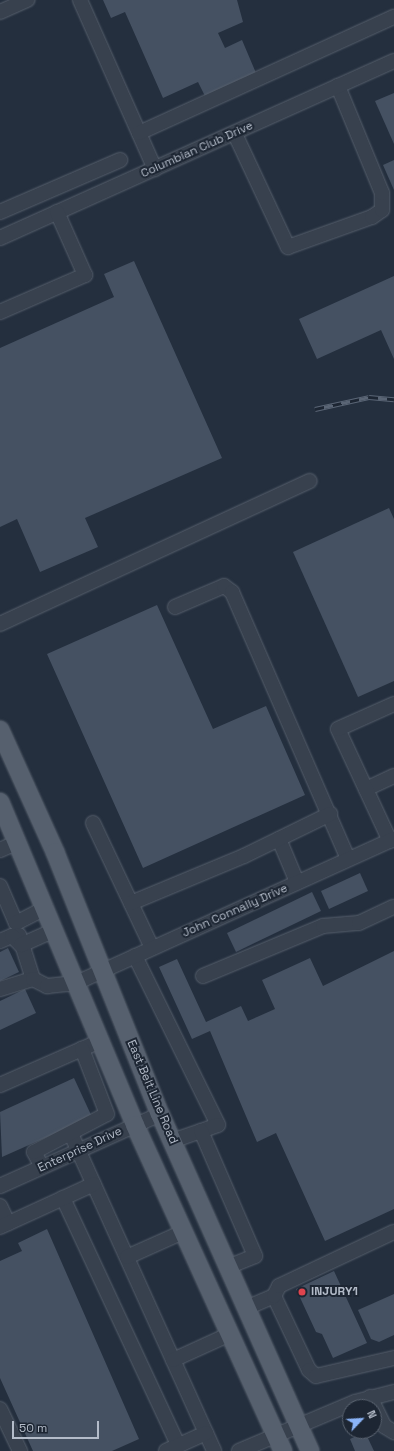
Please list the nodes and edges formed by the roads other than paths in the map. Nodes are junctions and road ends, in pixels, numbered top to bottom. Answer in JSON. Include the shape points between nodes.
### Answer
{"nodes":[{"id":1,"x":27,"y":0,"type":"edge"},
{"id":2,"x":80,"y":0,"type":"edge"},
{"id":3,"x":0,"y":12,"type":"edge"},
{"id":4,"x":394,"y":17,"type":"edge"},
{"id":5,"x":394,"y":61,"type":"edge"},
{"id":6,"x":338,"y":86,"type":"junction"},
{"id":7,"x":139,"y":133,"type":"junction"},
{"id":8,"x":235,"y":134,"type":"junction"},
{"id":9,"x":120,"y":160,"type":"dead end"},
{"id":10,"x":155,"y":169,"type":"junction"},
{"id":11,"x":0,"y":212,"type":"edge"},
{"id":12,"x":58,"y":212,"type":"junction"},
{"id":13,"x":0,"y":238,"type":"edge"},
{"id":14,"x":0,"y":312,"type":"edge"},
{"id":15,"x":310,"y":481,"type":"dead end"},
{"id":16,"x":175,"y":607,"type":"dead end"},
{"id":17,"x":0,"y":624,"type":"edge"},
{"id":18,"x":394,"y":704,"type":"edge"},
{"id":19,"x":0,"y":730,"type":"edge"},
{"id":20,"x":394,"y":776,"type":"edge"},
{"id":21,"x":366,"y":789,"type":"junction"},
{"id":22,"x":0,"y":802,"type":"edge"},
{"id":23,"x":330,"y":814,"type":"junction"},
{"id":24,"x":93,"y":823,"type":"dead end"},
{"id":25,"x":279,"y":839,"type":"junction"},
{"id":26,"x":392,"y":840,"type":"edge"},
{"id":27,"x":18,"y":842,"type":"junction"},
{"id":28,"x":0,"y":850,"type":"edge"},
{"id":29,"x":348,"y":860,"type":"junction"},
{"id":30,"x":297,"y":882,"type":"junction"},
{"id":31,"x":0,"y":886,"type":"edge"},
{"id":32,"x":131,"y":903,"type":"junction"},
{"id":33,"x":394,"y":907,"type":"edge"},
{"id":34,"x":46,"y":908,"type":"junction"},
{"id":35,"x":16,"y":923,"type":"junction"},
{"id":36,"x":54,"y":930,"type":"junction"},
{"id":37,"x":0,"y":941,"type":"edge"},
{"id":38,"x":20,"y":945,"type":"junction"},
{"id":39,"x":152,"y":948,"type":"junction"},
{"id":40,"x":135,"y":956,"type":"junction"},
{"id":41,"x":102,"y":971,"type":"junction"},
{"id":42,"x":203,"y":976,"type":"dead end"},
{"id":43,"x":33,"y":978,"type":"junction"},
{"id":44,"x":76,"y":983,"type":"junction"},
{"id":45,"x":0,"y":989,"type":"edge"},
{"id":46,"x":100,"y":1041,"type":"junction"},
{"id":47,"x":82,"y":1049,"type":"junction"},
{"id":48,"x":0,"y":1085,"type":"edge"},
{"id":49,"x":160,"y":1114,"type":"junction"},
{"id":50,"x":135,"y":1125,"type":"junction"},
{"id":51,"x":201,"y":1131,"type":"junction"},
{"id":52,"x":71,"y":1134,"type":"junction"},
{"id":53,"x":172,"y":1141,"type":"junction"},
{"id":54,"x":79,"y":1150,"type":"junction"},
{"id":55,"x":42,"y":1167,"type":"junction"},
{"id":56,"x":94,"y":1184,"type":"junction"},
{"id":57,"x":0,"y":1186,"type":"edge"},
{"id":58,"x":63,"y":1198,"type":"junction"},
{"id":59,"x":0,"y":1206,"type":"edge"},
{"id":60,"x":4,"y":1225,"type":"edge"},
{"id":61,"x":183,"y":1232,"type":"junction"},
{"id":62,"x":394,"y":1232,"type":"edge"},
{"id":63,"x":127,"y":1257,"type":"junction"},
{"id":64,"x":228,"y":1267,"type":"junction"},
{"id":65,"x":274,"y":1296,"type":"junction"},
{"id":66,"x":246,"y":1308,"type":"junction"},
{"id":67,"x":230,"y":1334,"type":"junction"},
{"id":68,"x":394,"y":1358,"type":"edge"},
{"id":69,"x":173,"y":1360,"type":"junction"},
{"id":70,"x":394,"y":1392,"type":"edge"},
{"id":71,"x":370,"y":1397,"type":"junction"},
{"id":72,"x":0,"y":1410,"type":"edge"},
{"id":73,"x":299,"y":1426,"type":"junction"},
{"id":74,"x":394,"y":1432,"type":"edge"},
{"id":75,"x":206,"y":1433,"type":"junction"},
{"id":76,"x":276,"y":1434,"type":"junction"},
{"id":77,"x":172,"y":1448,"type":"edge"},
{"id":78,"x":20,"y":1451,"type":"edge"},
{"id":79,"x":214,"y":1451,"type":"edge"},
{"id":80,"x":240,"y":1451,"type":"edge"},
{"id":81,"x":283,"y":1451,"type":"edge"},
{"id":82,"x":310,"y":1451,"type":"edge"}],
"edges":[{"from":1,"to":3,"type":"street"},
{"from":2,"to":7,"type":"street"},
{"from":4,"to":7,"type":"street"},
{"from":5,"to":6,"type":"street","name":"Columbian Club Drive"},
{"from":6,"to":8,"type":"street","name":"Columbian Club Drive"},
{"from":6,"to":8,"type":"street","via":[[382,193],[382,210],[372,217],[288,247]]},
{"from":7,"to":10,"type":"street"},
{"from":8,"to":10,"type":"street","name":"Columbian Club Drive"},
{"from":9,"to":11,"type":"street"},
{"from":10,"to":12,"type":"street","name":"Columbian Club Drive"},
{"from":12,"to":13,"type":"street","name":"Columbian Club Drive"},
{"from":12,"to":14,"type":"street","via":[[84,275]]},
{"from":15,"to":17,"type":"street"},
{"from":16,"to":23,"type":"street","via":[[224,586],[232,592]]},
{"from":18,"to":21,"type":"street","via":[[338,729]]},
{"from":19,"to":41,"type":"main road","name":"East Belt Line Road","via":[[55,852]]},
{"from":20,"to":21,"type":"street"},
{"from":21,"to":26,"type":"street"},
{"from":22,"to":27,"type":"main road"},
{"from":23,"to":25,"type":"street"},
{"from":23,"to":29,"type":"street"},
{"from":24,"to":32,"type":"street"},
{"from":25,"to":30,"type":"street"},
{"from":25,"to":32,"type":"street"},
{"from":26,"to":29,"type":"street","name":"John Connally Drive"},
{"from":27,"to":28,"type":"street"},
{"from":27,"to":34,"type":"main road"},
{"from":29,"to":30,"type":"street","name":"John Connally Drive"},
{"from":30,"to":39,"type":"street","name":"John Connally Drive"},
{"from":31,"to":35,"type":"street"},
{"from":32,"to":39,"type":"street"},
{"from":33,"to":42,"type":"street","via":[[359,923],[323,926]]},
{"from":34,"to":35,"type":"street"},
{"from":34,"to":36,"type":"main road"},
{"from":35,"to":38,"type":"street"},
{"from":36,"to":38,"type":"street"},
{"from":36,"to":44,"type":"main road"},
{"from":37,"to":38,"type":"street","via":[[12,936]]},
{"from":38,"to":43,"type":"street"},
{"from":39,"to":40,"type":"street","name":"John Connally Drive"},
{"from":40,"to":41,"type":"street","name":"John Connally Drive"},
{"from":40,"to":51,"type":"street","via":[[218,1125]]},
{"from":41,"to":44,"type":"street","name":"John Connally Drive"},
{"from":41,"to":49,"type":"main road","name":"East Belt Line Road"},
{"from":43,"to":44,"type":"street","name":"John Connally Drive","via":[[47,986]]},
{"from":43,"to":45,"type":"street"},
{"from":44,"to":46,"type":"main road"},
{"from":46,"to":47,"type":"street"},
{"from":46,"to":50,"type":"main road"},
{"from":47,"to":48,"type":"street"},
{"from":47,"to":52,"type":"street","via":[[107,1114]]},
{"from":49,"to":50,"type":"street","name":"Enterprise Drive"},
{"from":49,"to":53,"type":"main road","name":"East Belt Line Road"},
{"from":50,"to":54,"type":"street","name":"Enterprise Drive"},
{"from":50,"to":61,"type":"main road"},
{"from":51,"to":53,"type":"street"},
{"from":51,"to":64,"type":"street","via":[[255,1256]]},
{"from":52,"to":54,"type":"street"},
{"from":52,"to":55,"type":"street","via":[[34,1152]]},
{"from":53,"to":64,"type":"main road","name":"East Belt Line Road"},
{"from":54,"to":55,"type":"street","name":"Enterprise Drive"},
{"from":54,"to":56,"type":"street"},
{"from":55,"to":57,"type":"street","name":"Enterprise Drive"},
{"from":56,"to":58,"type":"street"},
{"from":56,"to":63,"type":"street"},
{"from":58,"to":60,"type":"street"},
{"from":58,"to":77,"type":"street"},
{"from":59,"to":60,"type":"street"},
{"from":61,"to":63,"type":"street"},
{"from":61,"to":67,"type":"main road"},
{"from":62,"to":65,"type":"street","via":[[279,1286]]},
{"from":63,"to":69,"type":"street"},
{"from":64,"to":66,"type":"main road","name":"East Belt Line Road"},
{"from":65,"to":66,"type":"street"},
{"from":65,"to":68,"type":"street","via":[[308,1370],[316,1376]]},
{"from":66,"to":73,"type":"main road","name":"East Belt Line Road"},
{"from":67,"to":69,"type":"street"},
{"from":67,"to":76,"type":"main road"},
{"from":69,"to":75,"type":"street"},
{"from":70,"to":71,"type":"street"},
{"from":71,"to":73,"type":"street"},
{"from":71,"to":74,"type":"street","via":[[384,1426]]},
{"from":72,"to":78,"type":"street"},
{"from":73,"to":76,"type":"street"},
{"from":73,"to":82,"type":"main road","name":"East Belt Line Road"},
{"from":75,"to":77,"type":"street"},
{"from":75,"to":79,"type":"street"},
{"from":76,"to":80,"type":"street"},
{"from":76,"to":81,"type":"main road"}]}
